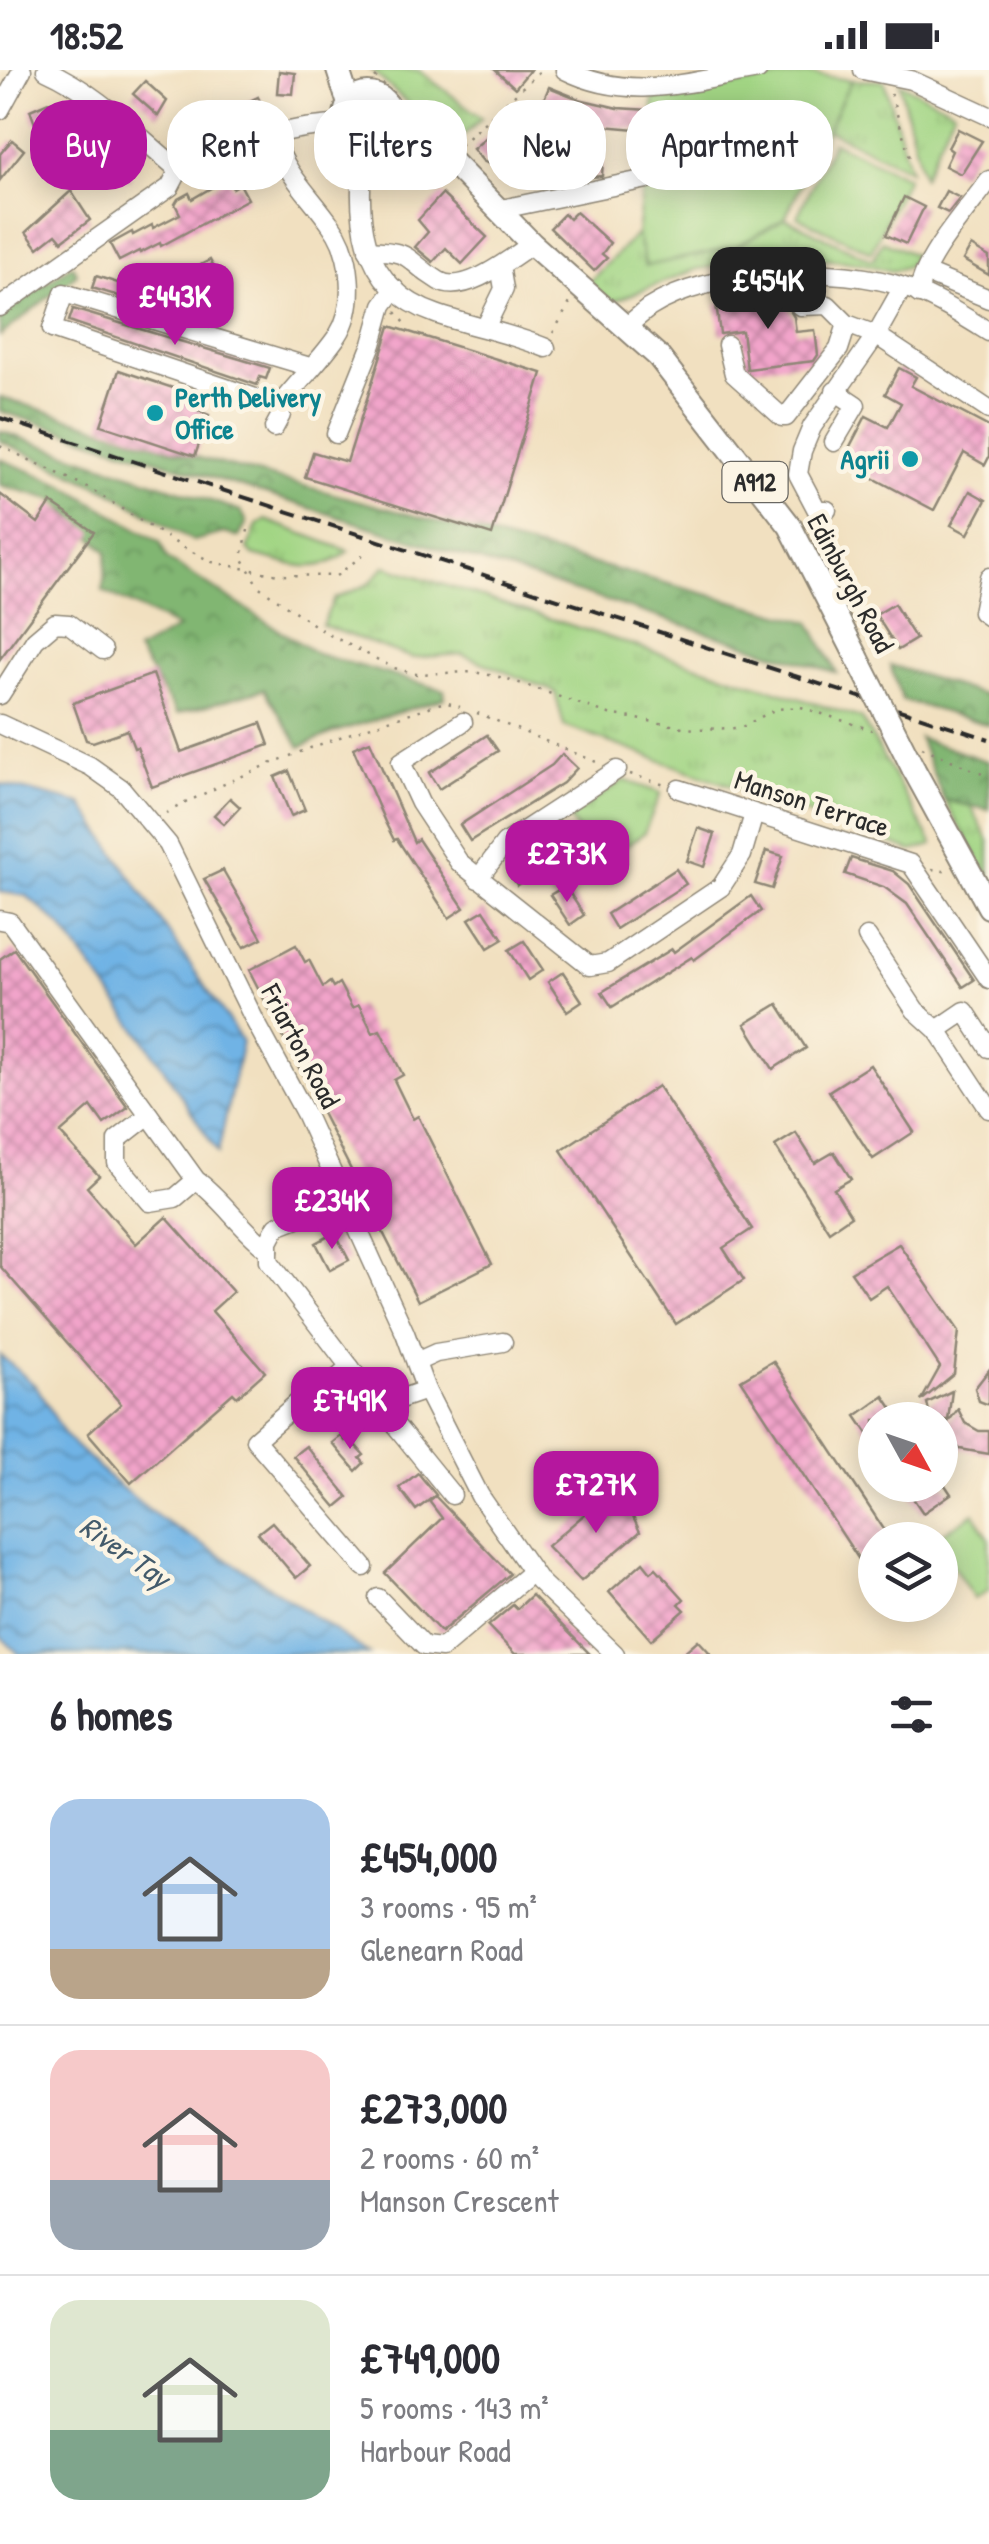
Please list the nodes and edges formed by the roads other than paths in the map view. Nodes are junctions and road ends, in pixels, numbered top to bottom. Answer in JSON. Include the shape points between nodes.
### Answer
{"nodes":[{"id":1,"x":22,"y":70,"type":"edge"},
{"id":2,"x":46,"y":70,"type":"edge"},
{"id":3,"x":338,"y":70,"type":"edge"},
{"id":4,"x":348,"y":70,"type":"edge"},
{"id":5,"x":565,"y":70,"type":"edge"},
{"id":6,"x":758,"y":70,"type":"edge"},
{"id":7,"x":863,"y":70,"type":"edge"},
{"id":8,"x":350,"y":100,"type":"edge"},
{"id":9,"x":352,"y":100,"type":"edge"},
{"id":10,"x":0,"y":110,"type":"edge"},
{"id":11,"x":989,"y":116,"type":"edge"},
{"id":12,"x":167,"y":160,"type":"edge"},
{"id":13,"x":294,"y":180,"type":"edge"},
{"id":14,"x":989,"y":180,"type":"edge"},
{"id":15,"x":626,"y":182,"type":"edge"},
{"id":16,"x":167,"y":189,"type":"edge"},
{"id":17,"x":362,"y":190,"type":"edge"},
{"id":18,"x":466,"y":190,"type":"edge"},
{"id":19,"x":509,"y":200,"type":"junction"},
{"id":20,"x":532,"y":244,"type":"junction"},
{"id":21,"x":368,"y":250,"type":"junction"},
{"id":22,"x":500,"y":266,"type":"junction"},
{"id":23,"x":926,"y":273,"type":"junction"},
{"id":24,"x":396,"y":290,"type":"junction"},
{"id":25,"x":911,"y":290,"type":"junction"},
{"id":26,"x":989,"y":299,"type":"edge"},
{"id":27,"x":0,"y":306,"type":"edge"},
{"id":28,"x":800,"y":306,"type":"dead end"},
{"id":29,"x":847,"y":324,"type":"junction"},
{"id":30,"x":486,"y":326,"type":"junction"},
{"id":31,"x":625,"y":328,"type":"junction"},
{"id":32,"x":989,"y":332,"type":"edge"},
{"id":33,"x":876,"y":334,"type":"junction"},
{"id":34,"x":727,"y":345,"type":"dead end"},
{"id":35,"x":546,"y":348,"type":"road end"},
{"id":36,"x":310,"y":366,"type":"junction"},
{"id":37,"x":835,"y":392,"type":"junction"},
{"id":38,"x":279,"y":406,"type":"junction"},
{"id":39,"x":989,"y":410,"type":"edge"},
{"id":40,"x":274,"y":428,"type":"dead end"},
{"id":41,"x":336,"y":434,"type":"dead end"},
{"id":42,"x":834,"y":442,"type":"dead end"},
{"id":43,"x":826,"y":510,"type":"dead end"},
{"id":44,"x":989,"y":578,"type":"edge"},
{"id":45,"x":989,"y":617,"type":"edge"},
{"id":46,"x":103,"y":650,"type":"dead end"},
{"id":47,"x":0,"y":696,"type":"edge"},
{"id":48,"x":462,"y":715,"type":"road end"},
{"id":49,"x":0,"y":724,"type":"edge"},
{"id":50,"x":618,"y":770,"type":"road end"},
{"id":51,"x":678,"y":789,"type":"road end"},
{"id":52,"x":754,"y":814,"type":"junction"},
{"id":53,"x":478,"y":878,"type":"junction"},
{"id":54,"x":989,"y":906,"type":"edge"},
{"id":55,"x":0,"y":920,"type":"edge"},
{"id":56,"x":867,"y":937,"type":"dead end"},
{"id":57,"x":989,"y":979,"type":"edge"},
{"id":58,"x":937,"y":1030,"type":"junction"},
{"id":59,"x":989,"y":1048,"type":"edge"},
{"id":60,"x":989,"y":1108,"type":"edge"},
{"id":61,"x":149,"y":1114,"type":"junction"},
{"id":62,"x":196,"y":1180,"type":"junction"},
{"id":63,"x":346,"y":1198,"type":"junction"},
{"id":64,"x":269,"y":1250,"type":"junction"},
{"id":65,"x":503,"y":1342,"type":"dead end"},
{"id":66,"x":416,"y":1362,"type":"junction"},
{"id":67,"x":350,"y":1367,"type":"junction"},
{"id":68,"x":426,"y":1390,"type":"junction"},
{"id":69,"x":375,"y":1400,"type":"junction"},
{"id":70,"x":452,"y":1495,"type":"dead end"},
{"id":71,"x":364,"y":1568,"type":"dead end"},
{"id":72,"x":532,"y":1572,"type":"junction"},
{"id":73,"x":378,"y":1598,"type":"dead end"},
{"id":74,"x":615,"y":1654,"type":"edge"}],
"edges":[{"from":1,"to":10,"type":"street"},
{"from":2,"to":12,"type":"street","via":[[90,94]]},
{"from":3,"to":8,"type":"main road"},
{"from":4,"to":9,"type":"main road"},
{"from":5,"to":6,"type":"street","via":[[628,88],[682,86]]},
{"from":7,"to":11,"type":"street","via":[[911,80]]},
{"from":13,"to":36,"type":"street","via":[[346,254],[348,301],[340,332]]},
{"from":14,"to":23,"type":"street"},
{"from":15,"to":19,"type":"street"},
{"from":16,"to":27,"type":"street"},
{"from":17,"to":21,"type":"street","via":[[358,204]]},
{"from":18,"to":19,"type":"main road","name":"Edinburgh Road","number":"A912"},
{"from":19,"to":20,"type":"main road","name":"Edinburgh Road","number":"A912"},
{"from":20,"to":22,"type":"street"},
{"from":20,"to":31,"type":"main road","name":"Edinburgh Road","number":"A912"},
{"from":21,"to":22,"type":"street","via":[[401,252],[450,285]]},
{"from":21,"to":24,"type":"street"},
{"from":22,"to":30,"type":"street","via":[[504,289]]},
{"from":23,"to":25,"type":"street"},
{"from":23,"to":26,"type":"street"},
{"from":24,"to":30,"type":"street","via":[[435,314]]},
{"from":24,"to":41,"type":"street","via":[[383,305]]},
{"from":25,"to":31,"type":"street","via":[[810,272],[744,278],[685,292]]},
{"from":25,"to":32,"type":"street"},
{"from":25,"to":33,"type":"street"},
{"from":28,"to":29,"type":"street","via":[[828,305]]},
{"from":29,"to":33,"type":"street"},
{"from":29,"to":34,"type":"street","via":[[839,348],[786,417],[734,374]]},
{"from":30,"to":35,"type":"street"},
{"from":31,"to":54,"type":"main road","name":"Edinburgh Road","number":"A912","bridge":true,"via":[[658,356],[790,526]]},
{"from":33,"to":37,"type":"street"},
{"from":33,"to":39,"type":"street"},
{"from":36,"to":38,"type":"street"},
{"from":36,"to":38,"type":"street","via":[[64,293],[52,329]]},
{"from":37,"to":42,"type":"street","via":[[856,406]]},
{"from":37,"to":43,"type":"street","via":[[812,426],[798,474],[817,510]]},
{"from":38,"to":40,"type":"street"},
{"from":44,"to":45,"type":"street","via":[[982,612]]},
{"from":46,"to":47,"type":"street","via":[[69,624],[55,623]]},
{"from":48,"to":53,"type":"street","via":[[401,762],[459,862]]},
{"from":49,"to":63,"type":"street","name":"Friarton Road","via":[[122,788],[168,844]]},
{"from":50,"to":53,"type":"street","via":[[505,843]]},
{"from":51,"to":52,"type":"street","name":"Manson Terrace"},
{"from":52,"to":53,"type":"street","via":[[732,876],[608,963],[590,966]]},
{"from":52,"to":57,"type":"street","name":"Manson Terrace","via":[[912,864]]},
{"from":55,"to":61,"type":"street","via":[[10,922]]},
{"from":56,"to":58,"type":"street","via":[[914,1010]]},
{"from":58,"to":59,"type":"street","via":[[965,1011]]},
{"from":58,"to":60,"type":"street"},
{"from":61,"to":62,"type":"street"},
{"from":61,"to":62,"type":"street","via":[[118,1140],[117,1163],[150,1202],[176,1198]]},
{"from":62,"to":64,"type":"street"},
{"from":63,"to":64,"type":"street","via":[[278,1226]]},
{"from":63,"to":66,"type":"street","name":"Friarton Road"},
{"from":64,"to":67,"type":"street","via":[[270,1262]]},
{"from":65,"to":66,"type":"street"},
{"from":66,"to":68,"type":"street","name":"Friarton Road"},
{"from":67,"to":69,"type":"street"},
{"from":67,"to":71,"type":"street","via":[[255,1440]]},
{"from":68,"to":69,"type":"street"},
{"from":68,"to":72,"type":"street","name":"Friarton Road","via":[[480,1496]]},
{"from":69,"to":70,"type":"street"},
{"from":72,"to":73,"type":"street","via":[[442,1648],[424,1646]]},
{"from":72,"to":74,"type":"street","name":"Friarton Road"}]}
